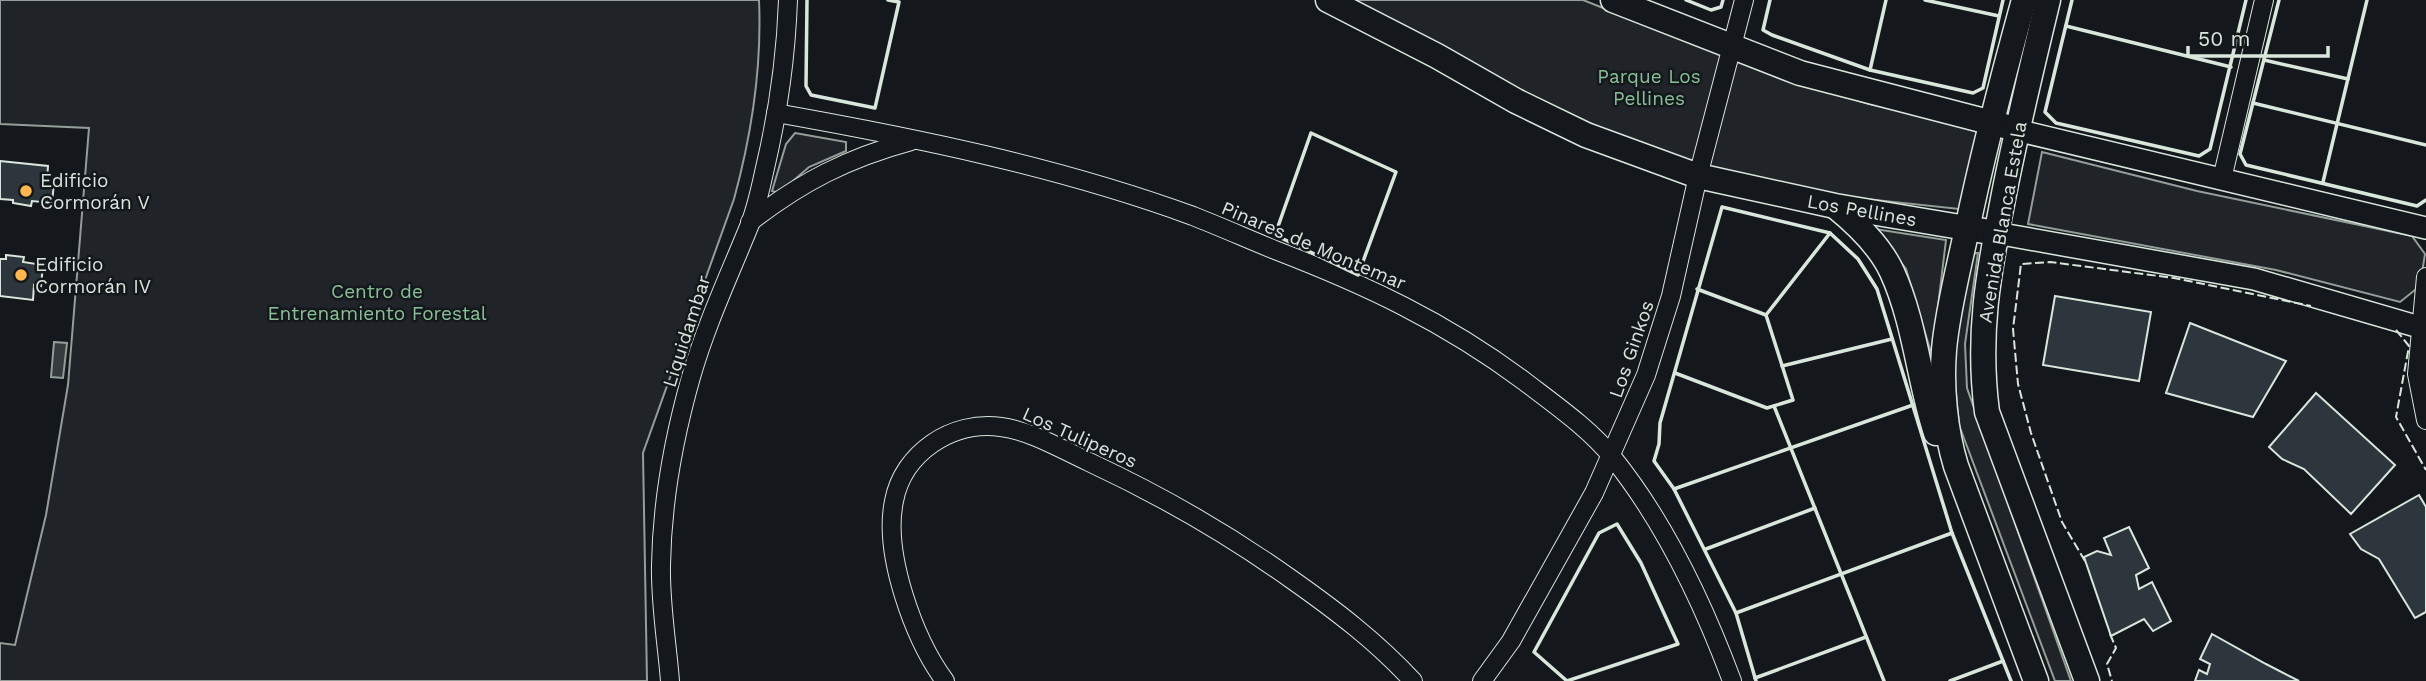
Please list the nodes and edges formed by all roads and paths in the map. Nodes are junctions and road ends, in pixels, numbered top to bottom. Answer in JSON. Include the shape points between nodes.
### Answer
{"nodes":[{"id":1,"x":788,"y":0,"type":"edge"},
{"id":2,"x":1328,"y":0,"type":"edge"},
{"id":3,"x":1613,"y":0,"type":"edge"},
{"id":4,"x":1744,"y":0,"type":"edge"},
{"id":5,"x":2024,"y":0,"type":"edge"},
{"id":6,"x":2048,"y":0,"type":"edge"},
{"id":7,"x":2264,"y":0,"type":"edge"},
{"id":8,"x":1732,"y":46,"type":"junction"},
{"id":9,"x":776,"y":113,"type":"junction"},
{"id":10,"x":1991,"y":123,"type":"junction"},
{"id":11,"x":2016,"y":130,"type":"junction"},
{"id":12,"x":916,"y":139,"type":"junction"},
{"id":13,"x":1698,"y":176,"type":"junction"},
{"id":14,"x":2222,"y":179,"type":"junction"},
{"id":15,"x":1835,"y":206,"type":"junction"},
{"id":16,"x":750,"y":222,"type":"junction"},
{"id":17,"x":1967,"y":228,"type":"junction"},
{"id":18,"x":2426,"y":228,"type":"edge"},
{"id":19,"x":1996,"y":233,"type":"junction"},
{"id":20,"x":2426,"y":276,"type":"edge"},
{"id":21,"x":2423,"y":328,"type":"edge"},
{"id":22,"x":2426,"y":419,"type":"edge"},
{"id":23,"x":1612,"y":457,"type":"junction"},
{"id":24,"x":1956,"y":466,"type":"junction"},
{"id":25,"x":670,"y":681,"type":"edge"},
{"id":26,"x":945,"y":681,"type":"edge"},
{"id":27,"x":1413,"y":681,"type":"edge"},
{"id":28,"x":1482,"y":681,"type":"edge"},
{"id":29,"x":1732,"y":681,"type":"edge"},
{"id":30,"x":2036,"y":681,"type":"edge"},
{"id":31,"x":2087,"y":681,"type":"edge"}],
"edges":[{"from":1,"to":9,"type":"street","name":"Liquidambar"},
{"from":2,"to":13,"type":"main road","name":"Los Pellines","via":[[1586,135]]},
{"from":3,"to":8,"type":"main road"},
{"from":4,"to":8,"type":"street","name":"Los Ginkos"},
{"from":5,"to":10,"type":"main road","name":"Avenida Blanca Estela"},
{"from":6,"to":11,"type":"main road","name":"Avenida Blanca Estela"},
{"from":7,"to":14,"type":"street"},
{"from":8,"to":10,"type":"main road","via":[[1800,73]]},
{"from":8,"to":13,"type":"street","name":"Los Ginkos"},
{"from":9,"to":12,"type":"street","name":"Pinares de Montemar"},
{"from":9,"to":16,"type":"street","name":"Liquidambar"},
{"from":10,"to":11,"type":"main road"},
{"from":10,"to":17,"type":"main road","name":"Avenida Blanca Estela"},
{"from":11,"to":14,"type":"street"},
{"from":11,"to":19,"type":"main road","name":"Avenida Blanca Estela"},
{"from":12,"to":16,"type":"street","name":"Pinares de Montemar","via":[[839,165],[798,187]]},
{"from":12,"to":23,"type":"street","name":"Pinares de Montemar","via":[[1011,161],[1193,216],[1370,288],[1503,366]]},
{"from":13,"to":15,"type":"main road","name":"Los Pellines"},
{"from":13,"to":23,"type":"street","name":"Los Ginkos","via":[[1659,336]]},
{"from":14,"to":18,"type":"street"},
{"from":15,"to":17,"type":"main road","name":"Los Pellines"},
{"from":15,"to":24,"type":"main road","via":[[1861,229],[1892,271],[1935,432]]},
{"from":16,"to":25,"type":"street","name":"Liquidambar","via":[[704,337],[673,457],[660,567]]},
{"from":17,"to":19,"type":"main road","name":"Los Pellines"},
{"from":17,"to":24,"type":"main road","name":"Avenida Blanca Estela","via":[[1944,348],[1944,386]]},
{"from":19,"to":21,"type":"street","name":"Los Pellines","via":[[2254,279]]},
{"from":19,"to":31,"type":"main road","name":"Avenida Blanca Estela","via":[[1981,348],[1987,412]]},
{"from":20,"to":21,"type":"street"},
{"from":21,"to":22,"type":"street","via":[[2417,374]]},
{"from":23,"to":28,"type":"street","name":"Los Ginkos","via":[[1517,630]]},
{"from":23,"to":29,"type":"street","name":"Pinares de Montemar","via":[[1685,573]]},
{"from":24,"to":30,"type":"main road","name":"Avenida Blanca Estela"},
{"from":26,"to":27,"type":"street","name":"Los Tuliperos","via":[[926,652],[909,611],[896,562],[891,513],[900,482],[929,445],[950,433],[989,426],[1016,430],[1050,444],[1147,489],[1235,539],[1367,635]]}]}
